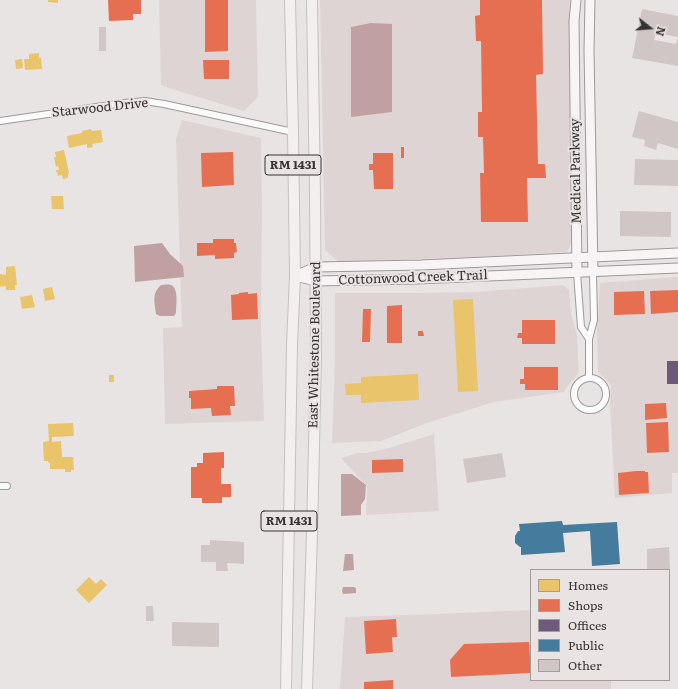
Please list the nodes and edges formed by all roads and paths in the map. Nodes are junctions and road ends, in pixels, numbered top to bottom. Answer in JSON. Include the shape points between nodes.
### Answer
{"nodes":[{"id":1,"x":290,"y":0,"type":"edge"},
{"id":2,"x":312,"y":0,"type":"edge"},
{"id":3,"x":576,"y":0,"type":"edge"},
{"id":4,"x":590,"y":0,"type":"edge"},
{"id":5,"x":574,"y":51,"type":"junction"},
{"id":6,"x":589,"y":51,"type":"junction"},
{"id":7,"x":0,"y":121,"type":"edge"},
{"id":8,"x":293,"y":132,"type":"junction"},
{"id":9,"x":678,"y":253,"type":"edge"},
{"id":10,"x":592,"y":256,"type":"junction"},
{"id":11,"x":577,"y":258,"type":"junction"},
{"id":12,"x":316,"y":267,"type":"junction"},
{"id":13,"x":678,"y":268,"type":"edge"},
{"id":14,"x":593,"y":272,"type":"junction"},
{"id":15,"x":577,"y":273,"type":"junction"},
{"id":16,"x":295,"y":276,"type":"junction"},
{"id":17,"x":316,"y":281,"type":"junction"},
{"id":18,"x":589,"y":340,"type":"junction"},
{"id":19,"x":589,"y":378,"type":"junction"},
{"id":20,"x":0,"y":486,"type":"edge"},
{"id":21,"x":7,"y":486,"type":"dead end"},
{"id":22,"x":286,"y":689,"type":"edge"},
{"id":23,"x":307,"y":689,"type":"edge"}],
"edges":[{"from":1,"to":8,"type":"main road","name":"East Whitestone Boulevard","number":"RM 1431"},
{"from":2,"to":12,"type":"main road","name":"East Whitestone Boulevard","number":"RM 1431"},
{"from":3,"to":5,"type":"street","name":"Medical Parkway"},
{"from":4,"to":6,"type":"street","name":"Medical Parkway"},
{"from":5,"to":6,"type":"street"},
{"from":5,"to":11,"type":"street","name":"Medical Parkway"},
{"from":6,"to":10,"type":"street","name":"Medical Parkway"},
{"from":7,"to":8,"type":"street","name":"Starwood Drive","via":[[145,101]]},
{"from":8,"to":16,"type":"main road","name":"East Whitestone Boulevard","number":"RM 1431"},
{"from":9,"to":10,"type":"street","name":"Cottonwood Creek Trail"},
{"from":10,"to":11,"type":"street","name":"Cottonwood Creek Trail"},
{"from":10,"to":14,"type":"street","name":"Medical Parkway"},
{"from":11,"to":12,"type":"street","name":"Cottonwood Creek Trail"},
{"from":11,"to":15,"type":"street","name":"Medical Parkway"},
{"from":12,"to":16,"type":"street","name":"Cottonwood Creek Trail"},
{"from":12,"to":17,"type":"main road","name":"East Whitestone Boulevard","number":"RM 1431"},
{"from":13,"to":14,"type":"street","name":"Cottonwood Creek Trail"},
{"from":14,"to":15,"type":"street","name":"Cottonwood Creek Trail"},
{"from":14,"to":18,"type":"street","name":"Medical Parkway","via":[[594,320]]},
{"from":15,"to":17,"type":"street","name":"Cottonwood Creek Trail"},
{"from":15,"to":18,"type":"street","name":"Medical Parkway","via":[[581,327]]},
{"from":16,"to":17,"type":"street","name":"Cottonwood Creek Trail"},
{"from":16,"to":22,"type":"main road","name":"East Whitestone Boulevard","number":"RM 1431"},
{"from":17,"to":23,"type":"main road","name":"East Whitestone Boulevard","number":"RM 1431"},
{"from":18,"to":19,"type":"street","name":"Medical Parkway"},
{"from":19,"to":19,"type":"street","via":[[580,381],[574,389],[574,399],[579,406],[588,410],[600,406],[606,393],[602,384],[594,378]]},
{"from":20,"to":21,"type":"street"}]}
